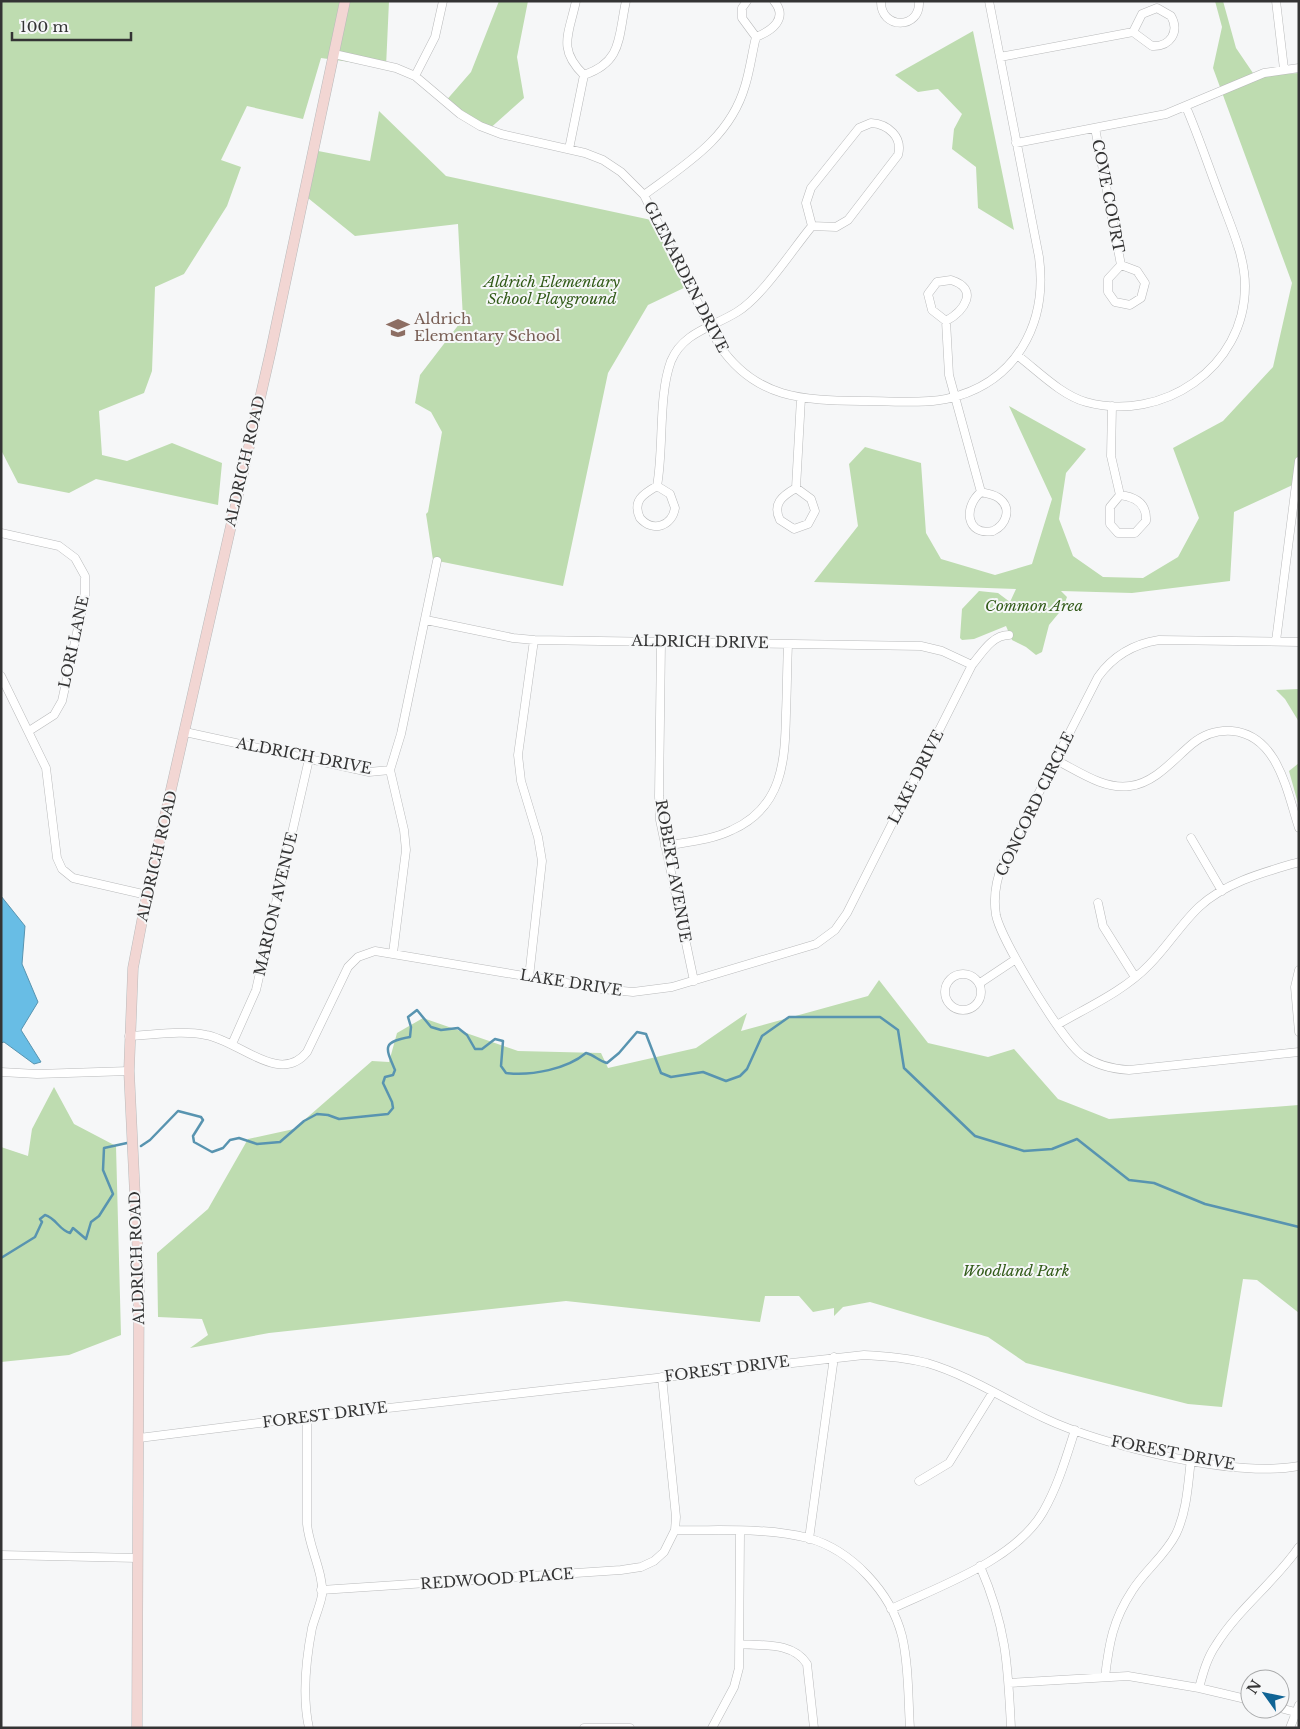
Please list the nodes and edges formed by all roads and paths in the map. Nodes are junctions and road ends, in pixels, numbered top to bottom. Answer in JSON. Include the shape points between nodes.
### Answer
{"nodes":[{"id":1,"x":345,"y":1,"type":"edge"},
{"id":2,"x":443,"y":1,"type":"edge"},
{"id":3,"x":576,"y":1,"type":"edge"},
{"id":4,"x":626,"y":1,"type":"edge"},
{"id":5,"x":747,"y":1,"type":"edge"},
{"id":6,"x":774,"y":1,"type":"edge"},
{"id":7,"x":881,"y":1,"type":"edge"},
{"id":8,"x":918,"y":1,"type":"edge"},
{"id":9,"x":989,"y":1,"type":"edge"},
{"id":10,"x":1276,"y":1,"type":"edge"},
{"id":11,"x":1133,"y":32,"type":"junction"},
{"id":12,"x":756,"y":37,"type":"junction"},
{"id":13,"x":334,"y":54,"type":"junction"},
{"id":14,"x":1000,"y":57,"type":"junction"},
{"id":15,"x":1299,"y":68,"type":"edge"},
{"id":16,"x":1284,"y":69,"type":"junction"},
{"id":17,"x":415,"y":76,"type":"junction"},
{"id":18,"x":584,"y":76,"type":"junction"},
{"id":19,"x":1186,"y":107,"type":"junction"},
{"id":20,"x":1095,"y":128,"type":"junction"},
{"id":21,"x":1016,"y":143,"type":"junction"},
{"id":22,"x":569,"y":149,"type":"junction"},
{"id":23,"x":644,"y":195,"type":"junction"},
{"id":24,"x":812,"y":226,"type":"junction"},
{"id":25,"x":1122,"y":265,"type":"junction"},
{"id":26,"x":946,"y":321,"type":"junction"},
{"id":27,"x":709,"y":325,"type":"junction"},
{"id":28,"x":1017,"y":355,"type":"junction"},
{"id":29,"x":954,"y":397,"type":"junction"},
{"id":30,"x":801,"y":398,"type":"junction"},
{"id":31,"x":1112,"y":406,"type":"junction"},
{"id":32,"x":1299,"y":462,"type":"edge"},
{"id":33,"x":656,"y":486,"type":"junction"},
{"id":34,"x":796,"y":488,"type":"junction"},
{"id":35,"x":981,"y":492,"type":"junction"},
{"id":36,"x":1120,"y":495,"type":"junction"},
{"id":37,"x":1,"y":533,"type":"edge"},
{"id":38,"x":437,"y":561,"type":"dead end"},
{"id":39,"x":426,"y":620,"type":"junction"},
{"id":40,"x":1010,"y":635,"type":"dead end"},
{"id":41,"x":534,"y":640,"type":"junction"},
{"id":42,"x":1276,"y":641,"type":"junction"},
{"id":43,"x":661,"y":642,"type":"junction"},
{"id":44,"x":1299,"y":642,"type":"edge"},
{"id":45,"x":788,"y":644,"type":"junction"},
{"id":46,"x":972,"y":665,"type":"junction"},
{"id":47,"x":1,"y":676,"type":"edge"},
{"id":48,"x":29,"y":731,"type":"junction"},
{"id":49,"x":184,"y":732,"type":"junction"},
{"id":50,"x":309,"y":760,"type":"junction"},
{"id":51,"x":1056,"y":760,"type":"junction"},
{"id":52,"x":390,"y":770,"type":"junction"},
{"id":53,"x":1299,"y":828,"type":"edge"},
{"id":54,"x":1191,"y":838,"type":"dead end"},
{"id":55,"x":665,"y":846,"type":"junction"},
{"id":56,"x":1299,"y":862,"type":"edge"},
{"id":57,"x":1222,"y":891,"type":"junction"},
{"id":58,"x":147,"y":895,"type":"junction"},
{"id":59,"x":1098,"y":903,"type":"dead end"},
{"id":60,"x":393,"y":953,"type":"junction"},
{"id":61,"x":1016,"y":959,"type":"junction"},
{"id":62,"x":1299,"y":970,"type":"edge"},
{"id":63,"x":529,"y":977,"type":"junction"},
{"id":64,"x":1135,"y":977,"type":"junction"},
{"id":65,"x":694,"y":981,"type":"junction"},
{"id":66,"x":980,"y":983,"type":"junction"},
{"id":67,"x":1057,"y":1025,"type":"junction"},
{"id":68,"x":1299,"y":1032,"type":"edge"},
{"id":69,"x":130,"y":1036,"type":"junction"},
{"id":70,"x":232,"y":1044,"type":"junction"},
{"id":71,"x":1299,"y":1052,"type":"edge"},
{"id":72,"x":129,"y":1071,"type":"junction"},
{"id":73,"x":1,"y":1072,"type":"edge"},
{"id":74,"x":834,"y":1357,"type":"junction"},
{"id":75,"x":662,"y":1377,"type":"junction"},
{"id":76,"x":993,"y":1392,"type":"junction"},
{"id":77,"x":307,"y":1417,"type":"junction"},
{"id":78,"x":1075,"y":1430,"type":"junction"},
{"id":79,"x":139,"y":1438,"type":"junction"},
{"id":80,"x":1190,"y":1459,"type":"junction"},
{"id":81,"x":1299,"y":1466,"type":"edge"},
{"id":82,"x":919,"y":1481,"type":"dead end"},
{"id":83,"x":675,"y":1530,"type":"junction"},
{"id":84,"x":740,"y":1532,"type":"junction"},
{"id":85,"x":809,"y":1539,"type":"junction"},
{"id":86,"x":1299,"y":1547,"type":"edge"},
{"id":87,"x":1,"y":1555,"type":"edge"},
{"id":88,"x":138,"y":1558,"type":"junction"},
{"id":89,"x":980,"y":1566,"type":"junction"},
{"id":90,"x":322,"y":1590,"type":"junction"},
{"id":91,"x":891,"y":1609,"type":"junction"},
{"id":92,"x":740,"y":1644,"type":"junction"},
{"id":93,"x":1105,"y":1677,"type":"junction"},
{"id":94,"x":1009,"y":1683,"type":"junction"},
{"id":95,"x":1199,"y":1688,"type":"junction"},
{"id":96,"x":1240,"y":1698,"type":"edge"},
{"id":97,"x":1297,"y":1709,"type":"edge"},
{"id":98,"x":137,"y":1728,"type":"edge"},
{"id":99,"x":309,"y":1728,"type":"edge"},
{"id":100,"x":584,"y":1728,"type":"edge"},
{"id":101,"x":630,"y":1728,"type":"edge"},
{"id":102,"x":712,"y":1728,"type":"edge"},
{"id":103,"x":814,"y":1728,"type":"edge"},
{"id":104,"x":910,"y":1728,"type":"edge"},
{"id":105,"x":1011,"y":1728,"type":"edge"},
{"id":106,"x":1290,"y":1728,"type":"edge"}],
"edges":[{"from":1,"to":13,"type":"main road","name":"ALDRICH ROAD"},
{"from":2,"to":17,"type":"street","via":[[436,37]]},
{"from":3,"to":18,"type":"street","via":[[566,45],[571,60]]},
{"from":4,"to":18,"type":"street","via":[[614,56],[604,67]]},
{"from":5,"to":12,"type":"street","via":[[742,8],[742,18]]},
{"from":6,"to":12,"type":"street","via":[[779,10],[778,23],[771,31]]},
{"from":7,"to":8,"type":"street","via":[[885,17],[902,24],[917,13]]},
{"from":9,"to":14,"type":"street","name":"GLENARDEN DRIVE"},
{"from":10,"to":16,"type":"street"},
{"from":11,"to":11,"type":"street","via":[[1142,14],[1151,9],[1166,12],[1175,26],[1171,40],[1159,46],[1150,46]]},
{"from":11,"to":14,"type":"street"},
{"from":12,"to":23,"type":"street","via":[[746,85],[728,123],[701,153]]},
{"from":13,"to":17,"type":"street","name":"GLENARDEN DRIVE","via":[[390,66]]},
{"from":13,"to":49,"type":"main road","name":"ALDRICH ROAD"},
{"from":14,"to":21,"type":"street","name":"GLENARDEN DRIVE"},
{"from":15,"to":16,"type":"street"},
{"from":16,"to":19,"type":"street","via":[[1250,78]]},
{"from":17,"to":22,"type":"street","name":"GLENARDEN DRIVE","via":[[460,114],[480,126]]},
{"from":18,"to":22,"type":"street"},
{"from":19,"to":20,"type":"street"},
{"from":19,"to":31,"type":"street","via":[[1241,255],[1245,286],[1241,316],[1224,354],[1193,385],[1154,402]]},
{"from":20,"to":21,"type":"street"},
{"from":20,"to":25,"type":"street","name":"COVE COURT"},
{"from":21,"to":28,"type":"street","name":"GLENARDEN DRIVE","via":[[1042,281],[1036,320]]},
{"from":22,"to":23,"type":"street","name":"GLENARDEN DRIVE","via":[[611,165]]},
{"from":23,"to":27,"type":"street","name":"GLENARDEN DRIVE"},
{"from":24,"to":24,"type":"street","via":[[806,203],[811,188],[859,128],[877,123],[890,130],[899,142],[898,155],[848,220],[836,226]]},
{"from":24,"to":27,"type":"street","via":[[754,298],[738,311]]},
{"from":25,"to":25,"type":"street","via":[[1137,271],[1145,283],[1141,298],[1130,305],[1115,302],[1108,292],[1108,279]]},
{"from":26,"to":26,"type":"street","via":[[964,309],[966,298],[960,285],[950,280],[937,282],[928,294],[932,310]]},
{"from":26,"to":29,"type":"street","via":[[947,364]]},
{"from":27,"to":30,"type":"street","name":"GLENARDEN DRIVE","via":[[726,356],[745,374],[765,387]]},
{"from":27,"to":33,"type":"street","via":[[683,344],[667,373]]},
{"from":28,"to":29,"type":"street","name":"GLENARDEN DRIVE","via":[[993,378]]},
{"from":28,"to":31,"type":"street","via":[[1071,396]]},
{"from":29,"to":30,"type":"street","name":"GLENARDEN DRIVE","via":[[924,402]]},
{"from":29,"to":35,"type":"street"},
{"from":30,"to":34,"type":"street"},
{"from":31,"to":36,"type":"street","via":[[1111,456]]},
{"from":32,"to":42,"type":"street"},
{"from":33,"to":33,"type":"street","via":[[670,494],[675,508],[670,521],[660,527],[640,518],[637,505],[643,493]]},
{"from":34,"to":34,"type":"street","via":[[811,499],[815,511],[808,524],[794,529],[780,520],[776,510],[780,498]]},
{"from":35,"to":35,"type":"street","via":[[999,498],[1007,511],[1005,521],[993,531],[981,531],[969,519],[970,505]]},
{"from":36,"to":36,"type":"street","via":[[1136,498],[1144,508],[1146,521],[1135,533],[1118,533],[1110,524],[1110,507]]},
{"from":37,"to":48,"type":"street","name":"LORI LANE","via":[[60,546],[75,558],[85,576],[85,596],[62,701],[54,715]]},
{"from":38,"to":39,"type":"street","name":"ALDRICH DRIVE"},
{"from":39,"to":41,"type":"street","name":"ALDRICH DRIVE"},
{"from":39,"to":52,"type":"street","name":"ALDRICH DRIVE"},
{"from":40,"to":46,"type":"street","name":"LAKE DRIVE","via":[[990,642]]},
{"from":41,"to":43,"type":"street","name":"ALDRICH DRIVE"},
{"from":41,"to":63,"type":"street","via":[[518,755],[521,782],[542,861]]},
{"from":42,"to":44,"type":"street","name":"CONCORD CIRCLE"},
{"from":42,"to":51,"type":"street","name":"CONCORD CIRCLE","via":[[1166,640],[1132,648],[1109,664],[1098,678]]},
{"from":43,"to":45,"type":"street","name":"ALDRICH DRIVE"},
{"from":43,"to":55,"type":"street","name":"ROBERT AVENUE","via":[[658,796]]},
{"from":45,"to":46,"type":"street","name":"ALDRICH DRIVE","via":[[921,646],[942,651]]},
{"from":45,"to":55,"type":"street","via":[[785,754],[782,773],[773,793],[751,819],[732,831]]},
{"from":46,"to":65,"type":"street","name":"LAKE DRIVE","via":[[847,913],[835,930],[827,938],[808,947]]},
{"from":47,"to":48,"type":"street"},
{"from":48,"to":58,"type":"street","via":[[48,775],[57,858],[62,868],[73,878]]},
{"from":49,"to":50,"type":"street","name":"ALDRICH DRIVE"},
{"from":49,"to":58,"type":"main road","name":"ALDRICH ROAD"},
{"from":50,"to":52,"type":"street","name":"ALDRICH DRIVE","via":[[369,772]]},
{"from":50,"to":70,"type":"street","name":"MARION AVENUE","via":[[256,990]]},
{"from":51,"to":53,"type":"street","via":[[1104,784],[1130,786],[1150,780],[1204,736],[1219,731],[1242,733],[1259,741],[1273,756]]},
{"from":51,"to":61,"type":"street","name":"CONCORD CIRCLE","via":[[997,879],[996,916]]},
{"from":52,"to":60,"type":"street","via":[[406,850]]},
{"from":54,"to":57,"type":"street"},
{"from":55,"to":65,"type":"street","name":"ROBERT AVENUE"},
{"from":56,"to":57,"type":"street"},
{"from":57,"to":64,"type":"street","via":[[1198,908],[1150,965]]},
{"from":58,"to":69,"type":"main road","name":"ALDRICH ROAD","via":[[133,968]]},
{"from":59,"to":64,"type":"street","via":[[1103,926]]},
{"from":60,"to":63,"type":"street","name":"LAKE DRIVE"},
{"from":60,"to":70,"type":"street","name":"LAKE DRIVE","via":[[367,952],[354,960],[345,972],[307,1052],[298,1061],[286,1066],[276,1065]]},
{"from":61,"to":66,"type":"street"},
{"from":61,"to":67,"type":"street","name":"CONCORD CIRCLE"},
{"from":62,"to":68,"type":"street","via":[[1295,987]]},
{"from":63,"to":65,"type":"street","name":"LAKE DRIVE","via":[[633,992]]},
{"from":64,"to":67,"type":"street"},
{"from":66,"to":66,"type":"street","via":[[965,974],[953,977],[944,991],[948,1003],[958,1010],[973,1007],[980,996]]},
{"from":67,"to":71,"type":"street","name":"CONCORD CIRCLE","via":[[1082,1055],[1099,1064],[1121,1069]]},
{"from":69,"to":70,"type":"street","name":"LAKE DRIVE","via":[[198,1033]]},
{"from":69,"to":72,"type":"main road","name":"ALDRICH ROAD"},
{"from":72,"to":73,"type":"street"},
{"from":72,"to":79,"type":"main road","name":"ALDRICH ROAD","via":[[139,1279]]},
{"from":74,"to":75,"type":"street","name":"FOREST DRIVE"},
{"from":74,"to":76,"type":"street","name":"FOREST DRIVE","via":[[884,1356],[920,1362]]},
{"from":74,"to":85,"type":"street"},
{"from":75,"to":77,"type":"street","name":"FOREST DRIVE"},
{"from":75,"to":83,"type":"street","name":"REDWOOD PLACE"},
{"from":76,"to":78,"type":"street","name":"FOREST DRIVE"},
{"from":76,"to":82,"type":"street","via":[[949,1463]]},
{"from":77,"to":79,"type":"street","name":"FOREST DRIVE"},
{"from":77,"to":90,"type":"street","via":[[307,1524]]},
{"from":78,"to":80,"type":"street","name":"FOREST DRIVE","via":[[1118,1444]]},
{"from":78,"to":89,"type":"street","via":[[1059,1479],[1042,1513],[1024,1536]]},
{"from":79,"to":88,"type":"main road","name":"ALDRICH ROAD"},
{"from":80,"to":81,"type":"street","name":"FOREST DRIVE","via":[[1258,1468]]},
{"from":80,"to":93,"type":"street","via":[[1187,1495],[1177,1532],[1167,1550],[1133,1590],[1120,1614],[1110,1636]]},
{"from":83,"to":84,"type":"street"},
{"from":83,"to":90,"type":"street","name":"REDWOOD PLACE","via":[[664,1552],[654,1561],[631,1569]]},
{"from":84,"to":85,"type":"street","via":[[787,1534]]},
{"from":84,"to":92,"type":"street"},
{"from":85,"to":91,"type":"street","via":[[842,1554],[863,1571]]},
{"from":86,"to":95,"type":"street","via":[[1216,1644]]},
{"from":87,"to":88,"type":"street"},
{"from":88,"to":98,"type":"main road","name":"ALDRICH ROAD"},
{"from":89,"to":91,"type":"street"},
{"from":89,"to":94,"type":"street","via":[[1002,1624]]},
{"from":90,"to":99,"type":"street","via":[[308,1648],[306,1689]]},
{"from":91,"to":104,"type":"street","via":[[902,1636],[906,1659]]},
{"from":92,"to":102,"type":"street","via":[[734,1687]]},
{"from":92,"to":103,"type":"street","via":[[788,1648],[803,1657],[807,1664]]},
{"from":93,"to":94,"type":"street"},
{"from":93,"to":95,"type":"street","via":[[1128,1676]]},
{"from":94,"to":105,"type":"street"},
{"from":95,"to":96,"type":"street"},
{"from":97,"to":106,"type":"street"},
{"from":100,"to":101,"type":"street"}]}
